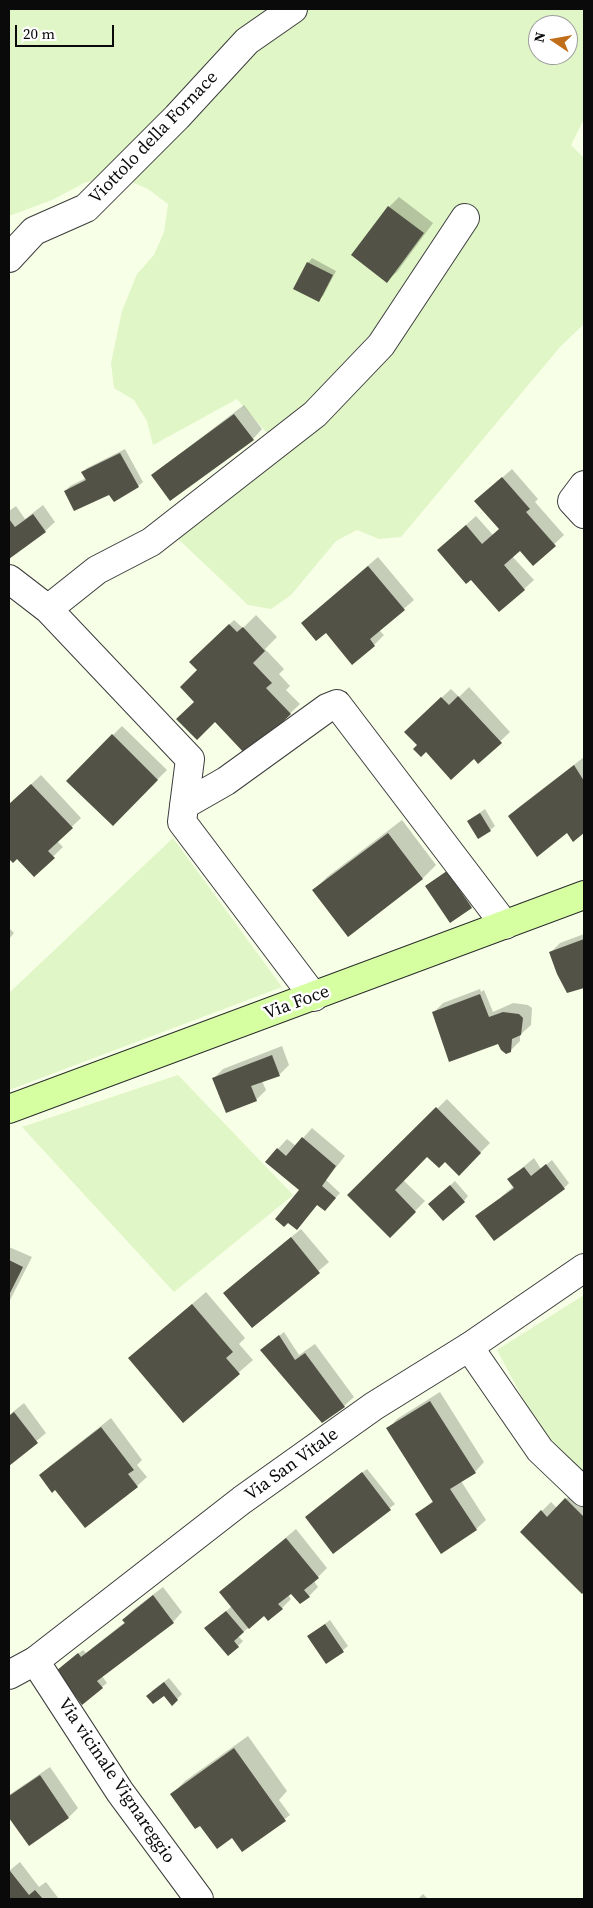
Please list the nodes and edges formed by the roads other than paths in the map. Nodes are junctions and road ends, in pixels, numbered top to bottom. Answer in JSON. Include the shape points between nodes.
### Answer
{"nodes":[{"id":1,"x":293,"y":9,"type":"edge"},
{"id":2,"x":465,"y":218,"type":"dead end"},
{"id":3,"x":9,"y":258,"type":"edge"},
{"id":4,"x":584,"y":485,"type":"edge"},
{"id":5,"x":584,"y":514,"type":"edge"},
{"id":6,"x":9,"y":579,"type":"edge"},
{"id":7,"x":48,"y":609,"type":"junction"},
{"id":8,"x":184,"y":805,"type":"junction"},
{"id":9,"x":584,"y":895,"type":"edge"},
{"id":10,"x":505,"y":925,"type":"junction"},
{"id":11,"x":314,"y":997,"type":"junction"},
{"id":12,"x":9,"y":1109,"type":"edge"},
{"id":13,"x":584,"y":1268,"type":"edge"},
{"id":14,"x":469,"y":1347,"type":"junction"},
{"id":15,"x":584,"y":1492,"type":"edge"},
{"id":16,"x":35,"y":1661,"type":"junction"},
{"id":17,"x":9,"y":1675,"type":"edge"},
{"id":18,"x":199,"y":1899,"type":"edge"}],
"edges":[{"from":1,"to":3,"type":"street","name":"Viottolo della Fornace","via":[[247,41],[86,208],[34,231]]},
{"from":2,"to":7,"type":"street","via":[[381,345],[315,414],[151,542],[97,570]]},
{"from":4,"to":5,"type":"street","via":[[572,501]]},
{"from":6,"to":7,"type":"street"},
{"from":7,"to":8,"type":"street","via":[[190,759]]},
{"from":8,"to":10,"type":"street","via":[[226,781],[337,704]]},
{"from":8,"to":11,"type":"street","via":[[182,822]]},
{"from":9,"to":10,"type":"main road","name":"Via Foce"},
{"from":10,"to":11,"type":"main road","name":"Via Foce"},
{"from":11,"to":12,"type":"main road","name":"Via Foce"},
{"from":13,"to":14,"type":"street","name":"Via San Vitale"},
{"from":14,"to":15,"type":"street","via":[[540,1450]]},
{"from":14,"to":16,"type":"street","name":"Via San Vitale","via":[[374,1406],[242,1500]]},
{"from":16,"to":17,"type":"street","name":"Via San Vitale"},
{"from":16,"to":18,"type":"street","name":"Via vicinale Vignareggio","via":[[120,1792]]}]}
